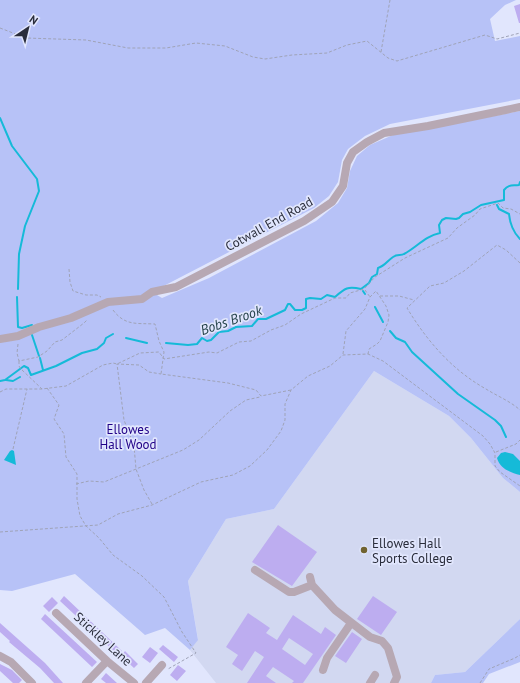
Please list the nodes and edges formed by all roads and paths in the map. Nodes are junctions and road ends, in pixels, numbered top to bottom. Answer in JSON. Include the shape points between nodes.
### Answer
{"nodes":[{"id":1,"x":390,"y":0,"type":"edge"},
{"id":2,"x":0,"y":28,"type":"edge"},
{"id":3,"x":520,"y":33,"type":"edge"},
{"id":4,"x":381,"y":53,"type":"junction"},
{"id":5,"x":520,"y":107,"type":"edge"},
{"id":6,"x":520,"y":214,"type":"edge"},
{"id":7,"x":520,"y":263,"type":"edge"},
{"id":8,"x":69,"y":269,"type":"dead end"},
{"id":9,"x":364,"y":289,"type":"junction"},
{"id":10,"x":380,"y":296,"type":"junction"},
{"id":11,"x":370,"y":298,"type":"junction"},
{"id":12,"x":415,"y":300,"type":"junction"},
{"id":13,"x":108,"y":302,"type":"junction"},
{"id":14,"x":88,"y":319,"type":"dead end"},
{"id":15,"x":18,"y":336,"type":"junction"},
{"id":16,"x":0,"y":339,"type":"edge"},
{"id":17,"x":368,"y":354,"type":"junction"},
{"id":18,"x":343,"y":355,"type":"junction"},
{"id":19,"x":164,"y":359,"type":"junction"},
{"id":20,"x":19,"y":361,"type":"junction"},
{"id":21,"x":117,"y":364,"type":"junction"},
{"id":22,"x":161,"y":374,"type":"junction"},
{"id":23,"x":47,"y":388,"type":"junction"},
{"id":24,"x":27,"y":389,"type":"junction"},
{"id":25,"x":42,"y":389,"type":"junction"},
{"id":26,"x":292,"y":390,"type":"junction"},
{"id":27,"x":0,"y":392,"type":"edge"},
{"id":28,"x":261,"y":396,"type":"junction"},
{"id":29,"x":520,"y":410,"type":"edge"},
{"id":30,"x":520,"y":440,"type":"edge"},
{"id":31,"x":13,"y":449,"type":"dead end"},
{"id":32,"x":495,"y":452,"type":"junction"},
{"id":33,"x":136,"y":469,"type":"junction"},
{"id":34,"x":76,"y":484,"type":"junction"},
{"id":35,"x":520,"y":486,"type":"edge"},
{"id":36,"x":152,"y":505,"type":"junction"},
{"id":37,"x":86,"y":526,"type":"junction"},
{"id":38,"x":0,"y":532,"type":"edge"},
{"id":39,"x":255,"y":570,"type":"dead end"},
{"id":40,"x":56,"y":613,"type":"dead end"},
{"id":41,"x":351,"y":623,"type":"junction"},
{"id":42,"x":520,"y":655,"type":"edge"},
{"id":43,"x":0,"y":656,"type":"edge"},
{"id":44,"x":107,"y":661,"type":"junction"},
{"id":45,"x":162,"y":665,"type":"joint"},
{"id":46,"x":323,"y":670,"type":"dead end"},
{"id":47,"x":375,"y":675,"type":"dead end"},
{"id":48,"x":32,"y":683,"type":"edge"},
{"id":49,"x":86,"y":683,"type":"edge"},
{"id":50,"x":134,"y":683,"type":"edge"},
{"id":51,"x":146,"y":683,"type":"edge"},
{"id":52,"x":370,"y":683,"type":"edge"},
{"id":53,"x":394,"y":683,"type":"edge"},
{"id":54,"x":480,"y":683,"type":"edge"}],
"edges":[{"from":1,"to":4,"type":"path"},
{"from":2,"to":4,"type":"path","via":[[26,38],[86,40],[128,48],[166,48],[196,44],[224,46],[266,59],[327,53],[367,41]]},
{"from":3,"to":4,"type":"path","via":[[497,40],[485,35],[397,61]]},
{"from":5,"to":13,"type":"street","name":"Cotwall End Road","via":[[384,133],[353,152],[347,162],[343,186],[332,202],[304,221],[176,287],[152,292],[142,299]]},
{"from":6,"to":9,"type":"path","via":[[498,204],[480,209],[448,238],[405,258],[375,277]]},
{"from":7,"to":12,"type":"path","via":[[497,245],[464,271],[430,286]]},
{"from":8,"to":13,"type":"path","via":[[73,291],[86,295],[97,294]]},
{"from":9,"to":11,"type":"path"},
{"from":9,"to":19,"type":"path","via":[[350,293],[346,298],[335,298],[251,341],[239,342],[217,353]]},
{"from":10,"to":11,"type":"path","via":[[376,292]]},
{"from":10,"to":12,"type":"path","via":[[399,296]]},
{"from":10,"to":17,"type":"path","via":[[388,309],[388,322],[380,341],[369,349]]},
{"from":11,"to":18,"type":"path","via":[[366,309],[346,331]]},
{"from":12,"to":29,"type":"path","via":[[407,308],[434,347],[459,371]]},
{"from":13,"to":15,"type":"street","name":"Cotwall End Road"},
{"from":13,"to":19,"type":"path","via":[[117,315],[128,323],[155,324]]},
{"from":14,"to":20,"type":"path","via":[[62,340],[55,342],[43,354]]},
{"from":15,"to":16,"type":"street","name":"Cotwall End Road"},
{"from":15,"to":20,"type":"path"},
{"from":17,"to":18,"type":"path"},
{"from":17,"to":32,"type":"path","via":[[383,361],[472,428]]},
{"from":18,"to":26,"type":"path","via":[[330,366],[308,376]]},
{"from":19,"to":21,"type":"path","via":[[159,352],[140,353]]},
{"from":19,"to":22,"type":"path"},
{"from":20,"to":25,"type":"path","via":[[21,369]]},
{"from":21,"to":22,"type":"path","via":[[139,366],[149,372]]},
{"from":21,"to":23,"type":"path","via":[[103,365],[66,386]]},
{"from":21,"to":33,"type":"path","via":[[124,420],[134,446]]},
{"from":22,"to":28,"type":"path","via":[[228,383],[256,390]]},
{"from":23,"to":25,"type":"path"},
{"from":23,"to":34,"type":"path","via":[[58,405],[54,419],[64,434],[66,457],[77,474]]},
{"from":24,"to":25,"type":"path"},
{"from":24,"to":27,"type":"path","via":[[6,389]]},
{"from":24,"to":31,"type":"path"},
{"from":26,"to":28,"type":"path"},
{"from":26,"to":36,"type":"path","via":[[285,404],[285,420],[281,431],[267,450],[250,466],[233,475],[201,482]]},
{"from":28,"to":33,"type":"path","via":[[246,400],[230,411],[199,440],[183,450]]},
{"from":30,"to":32,"type":"path"},
{"from":32,"to":35,"type":"path","via":[[495,466]]},
{"from":33,"to":34,"type":"path","via":[[104,482],[89,481]]},
{"from":33,"to":36,"type":"path"},
{"from":34,"to":37,"type":"path","via":[[80,516]]},
{"from":36,"to":37,"type":"path","via":[[118,514],[98,526]]},
{"from":37,"to":38,"type":"path"},
{"from":37,"to":45,"type":"path","via":[[113,555],[142,576],[164,597],[196,653],[166,670]]},
{"from":39,"to":41,"type":"street","via":[[289,592],[294,592],[311,581],[335,610]]},
{"from":40,"to":44,"type":"street","name":"Stickley Lane"},
{"from":41,"to":46,"type":"street","via":[[327,658]]},
{"from":41,"to":53,"type":"street","via":[[370,637],[382,641],[388,648],[397,677]]},
{"from":42,"to":54,"type":"path","via":[[489,669]]},
{"from":43,"to":48,"type":"street","via":[[11,662]]},
{"from":44,"to":49,"type":"street"},
{"from":44,"to":50,"type":"street","name":"Stickley Lane"},
{"from":45,"to":51,"type":"street"},
{"from":47,"to":52,"type":"street"}]}
